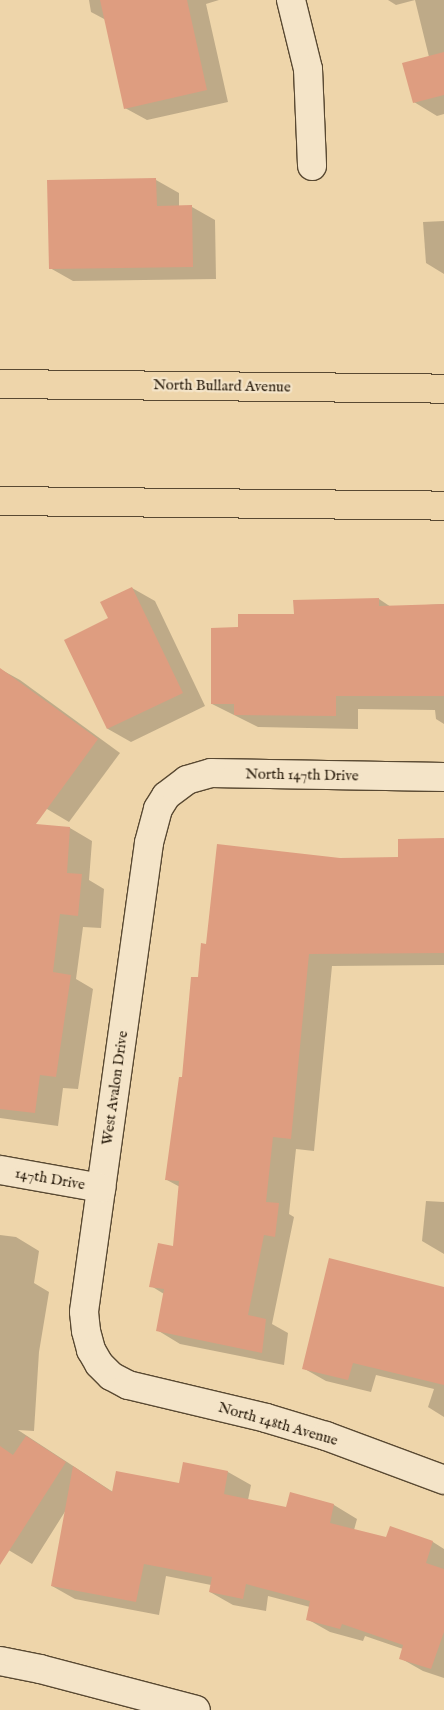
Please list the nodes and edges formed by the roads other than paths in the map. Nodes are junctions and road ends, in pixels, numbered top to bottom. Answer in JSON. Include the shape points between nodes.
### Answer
{"nodes":[{"id":1,"x":291,"y":0,"type":"edge"},
{"id":2,"x":312,"y":166,"type":"dead end"},
{"id":3,"x":0,"y":384,"type":"edge"},
{"id":4,"x":444,"y":389,"type":"edge"},
{"id":5,"x":0,"y":501,"type":"edge"},
{"id":6,"x":444,"y":506,"type":"edge"},
{"id":7,"x":444,"y":776,"type":"edge"},
{"id":8,"x":166,"y":796,"type":"joint"},
{"id":9,"x":0,"y":1170,"type":"edge"},
{"id":10,"x":101,"y":1188,"type":"junction"},
{"id":11,"x":111,"y":1376,"type":"joint"},
{"id":12,"x":444,"y":1480,"type":"edge"},
{"id":13,"x":0,"y":1661,"type":"edge"},
{"id":14,"x":196,"y":1710,"type":"edge"}],
"edges":[{"from":1,"to":2,"type":"street","via":[[308,69]]},
{"from":3,"to":4,"type":"main road","name":"North Bullard Avenue"},
{"from":5,"to":6,"type":"main road"},
{"from":7,"to":8,"type":"street","name":"North 147th Drive","via":[[211,773],[187,780]]},
{"from":8,"to":10,"type":"street","name":"West Avalon Drive","via":[[158,809],[149,843]]},
{"from":9,"to":10,"type":"street","name":"147th Drive"},
{"from":10,"to":11,"type":"street","name":"West Avalon Drive","via":[[84,1312],[91,1350]]},
{"from":11,"to":12,"type":"street","name":"North 148th Avenue","via":[[149,1392],[208,1404],[326,1436]]},
{"from":13,"to":14,"type":"street"}]}
